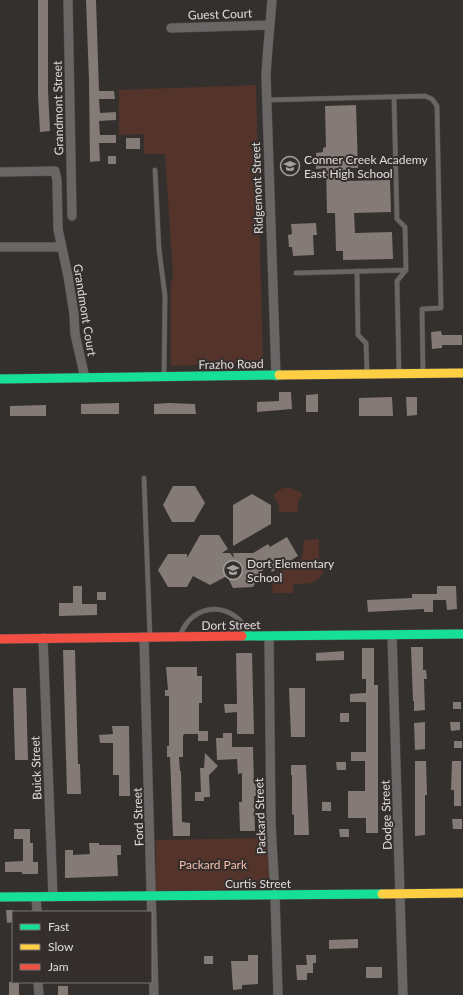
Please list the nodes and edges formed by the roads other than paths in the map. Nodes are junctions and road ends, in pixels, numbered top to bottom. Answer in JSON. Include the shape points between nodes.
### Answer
{"nodes":[{"id":1,"x":68,"y":0,"type":"edge"},
{"id":2,"x":272,"y":0,"type":"edge"},
{"id":3,"x":270,"y":25,"type":"junction"},
{"id":4,"x":171,"y":28,"type":"dead end"},
{"id":5,"x":394,"y":97,"type":"junction"},
{"id":6,"x":267,"y":100,"type":"junction"},
{"id":7,"x":155,"y":170,"type":"dead end"},
{"id":8,"x":0,"y":172,"type":"edge"},
{"id":9,"x":72,"y":216,"type":"dead end"},
{"id":10,"x":62,"y":247,"type":"junction"},
{"id":11,"x":0,"y":248,"type":"edge"},
{"id":12,"x":406,"y":270,"type":"junction"},
{"id":13,"x":357,"y":272,"type":"junction"},
{"id":14,"x":296,"y":273,"type":"dead end"},
{"id":15,"x":463,"y":373,"type":"edge"},
{"id":16,"x":366,"y":374,"type":"junction"},
{"id":17,"x":399,"y":374,"type":"junction"},
{"id":18,"x":423,"y":374,"type":"junction"},
{"id":19,"x":276,"y":376,"type":"junction"},
{"id":20,"x":164,"y":377,"type":"junction"},
{"id":21,"x":85,"y":378,"type":"junction"},
{"id":22,"x":0,"y":379,"type":"edge"},
{"id":23,"x":144,"y":478,"type":"dead end"},
{"id":24,"x":463,"y":634,"type":"edge"},
{"id":25,"x":392,"y":635,"type":"junction"},
{"id":26,"x":249,"y":636,"type":"junction"},
{"id":27,"x":269,"y":636,"type":"junction"},
{"id":28,"x":147,"y":637,"type":"junction"},
{"id":29,"x":179,"y":637,"type":"junction"},
{"id":30,"x":43,"y":638,"type":"junction"},
{"id":31,"x":0,"y":639,"type":"edge"},
{"id":32,"x":463,"y":892,"type":"edge"},
{"id":33,"x":400,"y":893,"type":"junction"},
{"id":34,"x":152,"y":895,"type":"junction"},
{"id":35,"x":275,"y":895,"type":"junction"},
{"id":36,"x":0,"y":897,"type":"edge"},
{"id":37,"x":36,"y":897,"type":"junction"},
{"id":38,"x":52,"y":897,"type":"junction"},
{"id":39,"x":37,"y":911,"type":"edge"},
{"id":40,"x":38,"y":983,"type":"edge"},
{"id":41,"x":39,"y":995,"type":"edge"},
{"id":42,"x":154,"y":995,"type":"edge"},
{"id":43,"x":278,"y":995,"type":"edge"},
{"id":44,"x":403,"y":995,"type":"edge"}],
"edges":[{"from":1,"to":9,"type":"street","name":"Grandmont Street"},
{"from":2,"to":3,"type":"street","name":"Ridgemont Street"},
{"from":3,"to":4,"type":"street","name":"Guest Court"},
{"from":3,"to":6,"type":"street","name":"Ridgemont Street"},
{"from":5,"to":6,"type":"lane"},
{"from":5,"to":12,"type":"lane","via":[[397,219],[405,227]]},
{"from":5,"to":18,"type":"lane","via":[[425,96],[432,99],[437,106],[441,308],[422,308]]},
{"from":6,"to":19,"type":"street","name":"Ridgemont Street"},
{"from":7,"to":20,"type":"lane","via":[[159,249],[165,296]]},
{"from":8,"to":10,"type":"street","name":"Grandmont Court","via":[[55,171],[58,230]]},
{"from":10,"to":11,"type":"street"},
{"from":10,"to":21,"type":"street","name":"Grandmont Court","via":[[75,334]]},
{"from":12,"to":13,"type":"lane"},
{"from":12,"to":17,"type":"lane","via":[[397,281]]},
{"from":13,"to":14,"type":"lane"},
{"from":13,"to":16,"type":"lane","via":[[358,335],[366,344]]},
{"from":15,"to":18,"type":"street","name":"Frazho Road"},
{"from":16,"to":17,"type":"street","name":"Frazho Road"},
{"from":16,"to":19,"type":"street","name":"Frazho Road"},
{"from":17,"to":18,"type":"street","name":"Frazho Road"},
{"from":19,"to":20,"type":"street","name":"Frazho Road"},
{"from":20,"to":21,"type":"street","name":"Frazho Road"},
{"from":21,"to":22,"type":"street","name":"Frazho Road"},
{"from":23,"to":28,"type":"lane"},
{"from":24,"to":25,"type":"street","name":"Dort Street"},
{"from":25,"to":27,"type":"street","name":"Dort Street"},
{"from":25,"to":33,"type":"street","name":"Dodge Street"},
{"from":26,"to":27,"type":"street","name":"Dort Street"},
{"from":26,"to":29,"type":"street","name":"Dort Street"},
{"from":26,"to":29,"type":"lane","via":[[235,615],[227,611],[210,610],[201,612],[187,622]]},
{"from":27,"to":35,"type":"street","name":"Packard Street"},
{"from":28,"to":29,"type":"street","name":"Dort Street"},
{"from":28,"to":30,"type":"street","name":"Dort Street"},
{"from":28,"to":34,"type":"street","name":"Ford Street"},
{"from":30,"to":31,"type":"street","name":"Dort Street"},
{"from":30,"to":38,"type":"street","name":"Buick Street"},
{"from":32,"to":33,"type":"street","name":"Curtis Street"},
{"from":33,"to":35,"type":"street","name":"Curtis Street"},
{"from":33,"to":44,"type":"street","name":"Dodge Street"},
{"from":34,"to":35,"type":"street","name":"Curtis Street"},
{"from":34,"to":38,"type":"street","name":"Curtis Street"},
{"from":34,"to":42,"type":"street","name":"Ford Street"},
{"from":35,"to":43,"type":"street","name":"Packard Street"},
{"from":36,"to":37,"type":"street","name":"Curtis Street"},
{"from":37,"to":38,"type":"street","name":"Curtis Street"},
{"from":37,"to":39,"type":"street"},
{"from":40,"to":41,"type":"street"}]}
